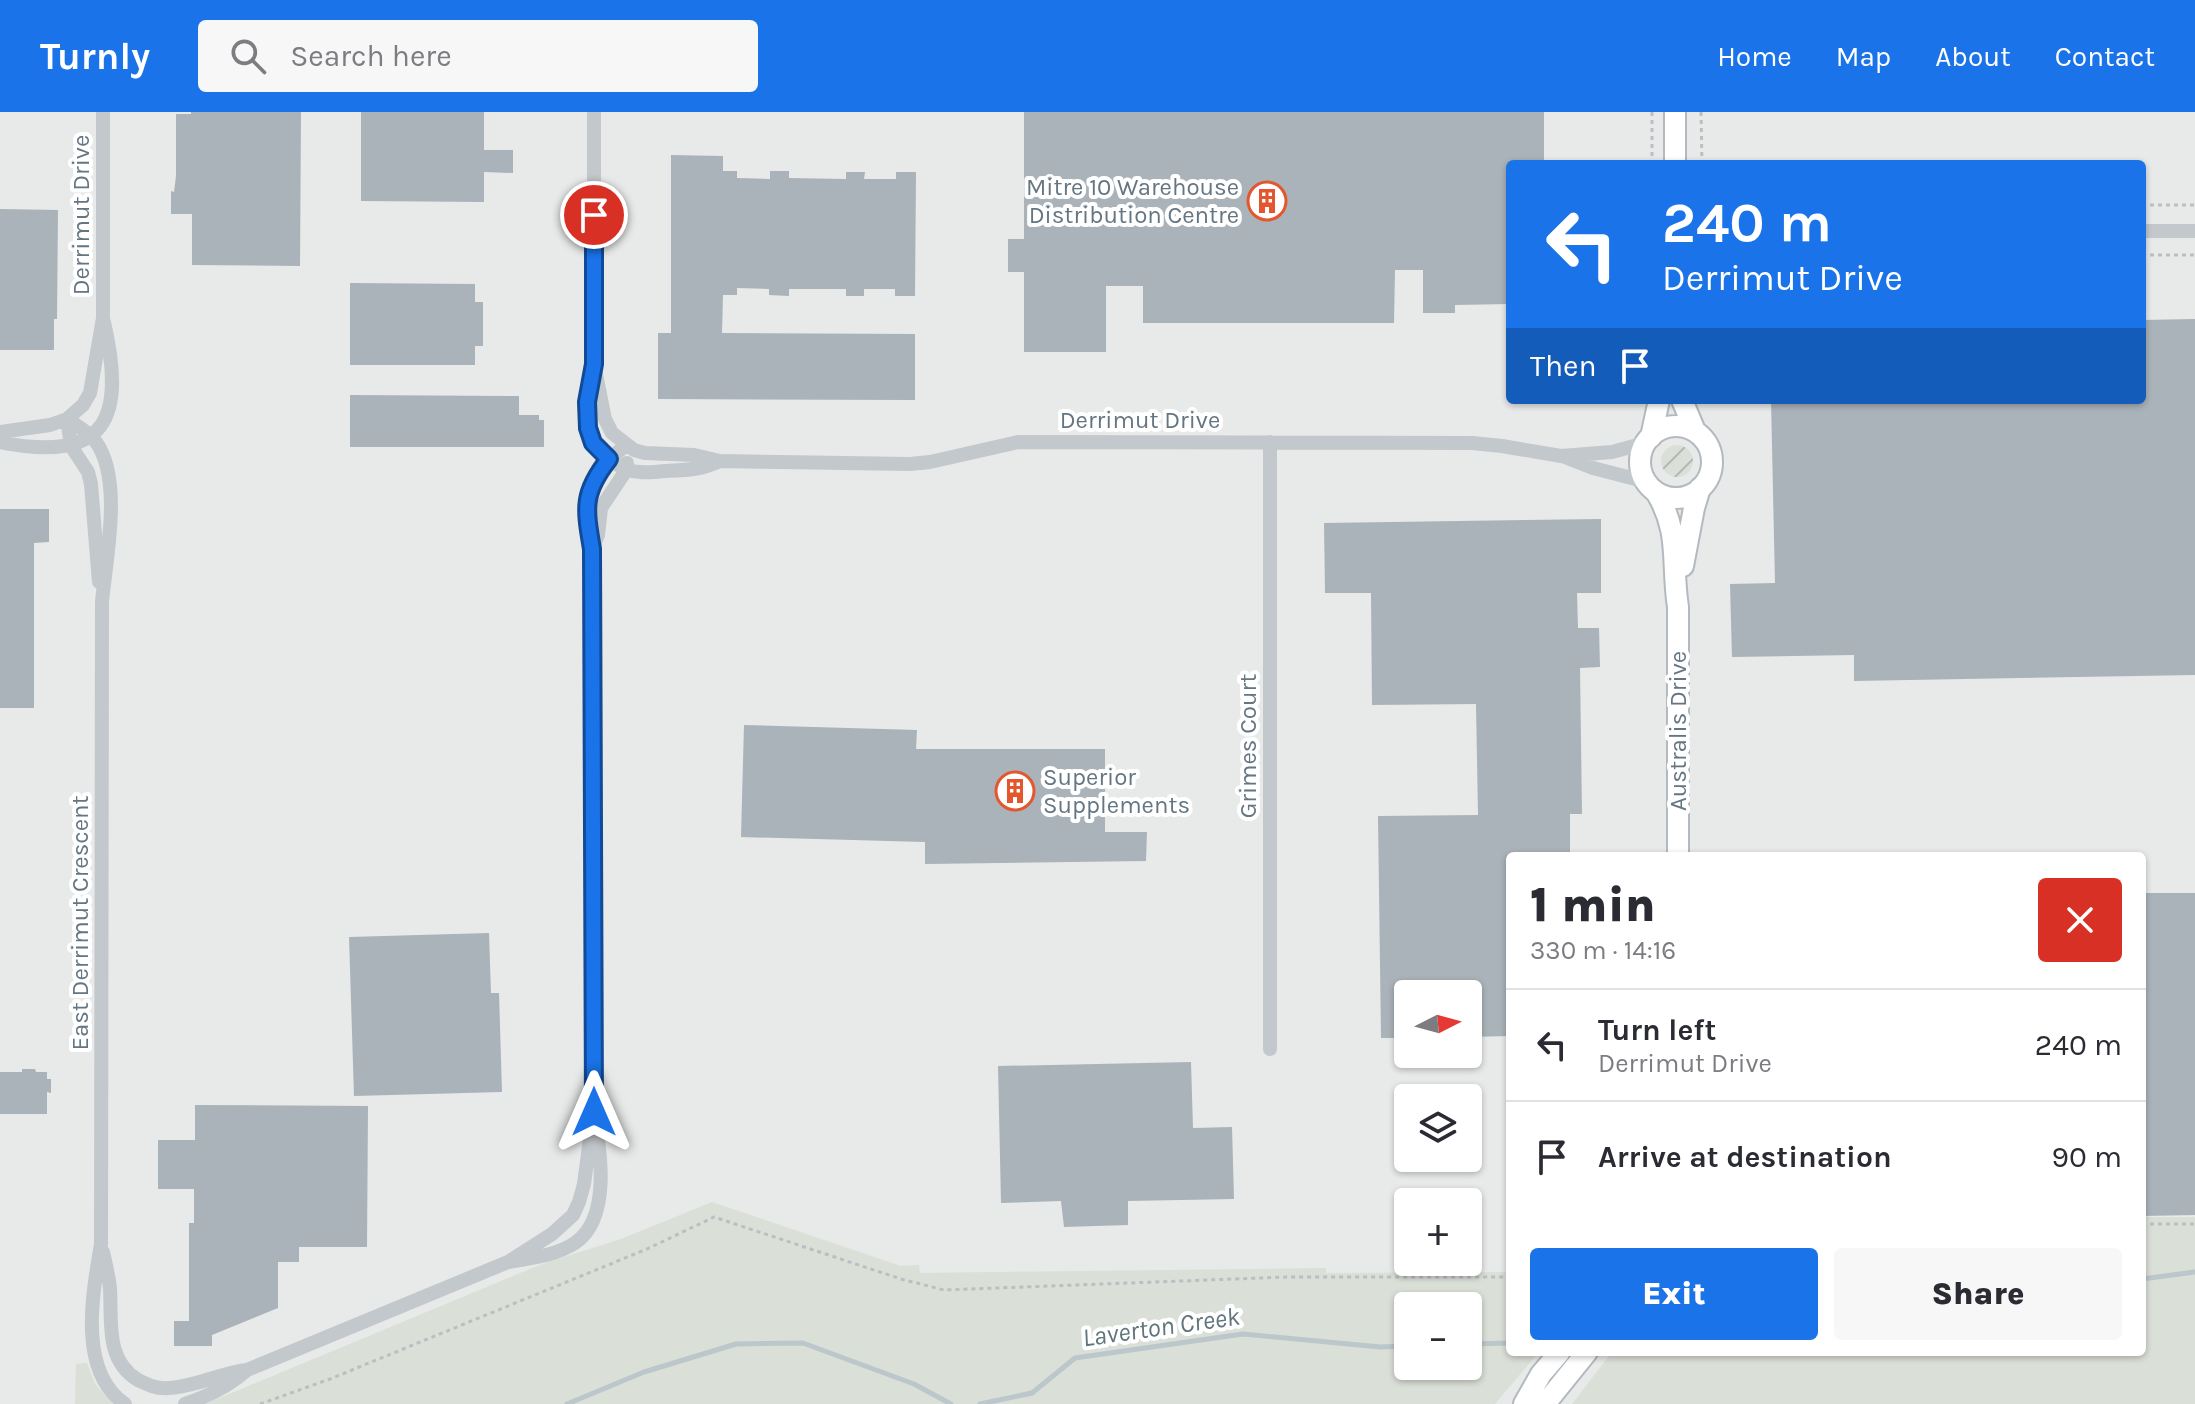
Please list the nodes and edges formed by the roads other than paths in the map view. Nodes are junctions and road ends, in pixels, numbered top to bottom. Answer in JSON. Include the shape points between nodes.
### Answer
{"nodes":[{"id":1,"x":103,"y":112,"type":"edge"},
{"id":2,"x":594,"y":112,"type":"edge"},
{"id":3,"x":1675,"y":112,"type":"edge"},
{"id":4,"x":1675,"y":160,"type":"edge"},
{"id":5,"x":2146,"y":231,"type":"edge"},
{"id":6,"x":2195,"y":231,"type":"edge"},
{"id":7,"x":103,"y":318,"type":"junction"},
{"id":8,"x":594,"y":364,"type":"junction"},
{"id":9,"x":1658,"y":404,"type":"edge"},
{"id":10,"x":1684,"y":404,"type":"edge"},
{"id":11,"x":67,"y":419,"type":"junction"},
{"id":12,"x":1695,"y":431,"type":"junction"},
{"id":13,"x":0,"y":432,"type":"edge"},
{"id":14,"x":91,"y":436,"type":"junction"},
{"id":15,"x":1648,"y":440,"type":"junction"},
{"id":16,"x":0,"y":442,"type":"edge"},
{"id":17,"x":1270,"y":442,"type":"junction"},
{"id":18,"x":626,"y":445,"type":"junction"},
{"id":19,"x":71,"y":446,"type":"junction"},
{"id":20,"x":1561,"y":456,"type":"junction"},
{"id":21,"x":609,"y":459,"type":"junction"},
{"id":22,"x":720,"y":461,"type":"junction"},
{"id":23,"x":627,"y":469,"type":"junction"},
{"id":24,"x":1651,"y":487,"type":"junction"},
{"id":25,"x":1700,"y":488,"type":"junction"},
{"id":26,"x":592,"y":549,"type":"junction"},
{"id":27,"x":102,"y":602,"type":"junction"},
{"id":28,"x":1678,"y":607,"type":"junction"},
{"id":29,"x":1678,"y":852,"type":"edge"},
{"id":30,"x":1270,"y":1049,"type":"dead end"},
{"id":31,"x":594,"y":1112,"type":"junction"},
{"id":32,"x":101,"y":1244,"type":"junction"},
{"id":33,"x":508,"y":1262,"type":"junction"},
{"id":34,"x":1557,"y":1356,"type":"edge"},
{"id":35,"x":1584,"y":1356,"type":"edge"},
{"id":36,"x":247,"y":1370,"type":"junction"},
{"id":37,"x":125,"y":1404,"type":"edge"},
{"id":38,"x":185,"y":1404,"type":"edge"},
{"id":39,"x":1524,"y":1404,"type":"edge"},
{"id":40,"x":1545,"y":1404,"type":"edge"}],
"edges":[{"from":1,"to":7,"type":"street","name":"Derrimut Drive"},
{"from":2,"to":8,"type":"street","name":"Derrimut Drive"},
{"from":3,"to":4,"type":"street"},
{"from":5,"to":6,"type":"street"},
{"from":7,"to":11,"type":"street","name":"Derrimut Drive","via":[[90,393]]},
{"from":7,"to":14,"type":"street","name":"Derrimut Drive","via":[[112,392],[110,409]]},
{"from":8,"to":18,"type":"street","name":"Derrimut Drive","via":[[605,419]]},
{"from":8,"to":21,"type":"street","name":"Derrimut Drive","via":[[588,428],[593,443]]},
{"from":9,"to":15,"type":"street"},
{"from":10,"to":12,"type":"street"},
{"from":11,"to":13,"type":"street"},
{"from":11,"to":14,"type":"street","name":"East Derrimut Crescent"},
{"from":11,"to":19,"type":"street","name":"East Derrimut Crescent"},
{"from":12,"to":15,"type":"street","via":[[1669,427]]},
{"from":12,"to":25,"type":"street","via":[[1712,458],[1710,475]]},
{"from":14,"to":19,"type":"street"},
{"from":14,"to":27,"type":"street","name":"East Derrimut Crescent","via":[[105,458],[110,486]]},
{"from":15,"to":20,"type":"street","name":"Derrimut Drive","via":[[1612,452]]},
{"from":15,"to":24,"type":"street","via":[[1640,459]]},
{"from":16,"to":19,"type":"street"},
{"from":17,"to":20,"type":"street","name":"Derrimut Drive","via":[[1472,443]]},
{"from":17,"to":22,"type":"street","name":"Derrimut Drive","via":[[1018,442],[910,464]]},
{"from":17,"to":30,"type":"street","name":"Grimes Court"},
{"from":18,"to":21,"type":"street","name":"East Derrimut Crescent"},
{"from":18,"to":22,"type":"street","name":"Derrimut Drive","via":[[645,453]]},
{"from":18,"to":23,"type":"street"},
{"from":19,"to":27,"type":"street","name":"East Derrimut Crescent","via":[[91,484]]},
{"from":20,"to":24,"type":"street","name":"Derrimut Drive"},
{"from":21,"to":23,"type":"street","name":"Derrimut Drive"},
{"from":21,"to":26,"type":"street","name":"East Derrimut Crescent","via":[[587,498]]},
{"from":22,"to":23,"type":"street","name":"Derrimut Drive","via":[[697,470]]},
{"from":23,"to":26,"type":"street","name":"East Derrimut Crescent","via":[[601,508]]},
{"from":24,"to":25,"type":"street","via":[[1682,498]]},
{"from":24,"to":28,"type":"street","name":"Australis Drive","via":[[1665,508],[1673,536]]},
{"from":25,"to":28,"type":"street","name":"Australis Drive"},
{"from":26,"to":31,"type":"street","name":"East Derrimut Crescent"},
{"from":27,"to":32,"type":"street","name":"East Derrimut Crescent"},
{"from":28,"to":29,"type":"street","name":"Australis Drive"},
{"from":31,"to":33,"type":"street","name":"East Derrimut Crescent","via":[[584,1184],[573,1215]]},
{"from":31,"to":33,"type":"street","name":"East Derrimut Crescent","via":[[600,1153],[594,1219],[575,1243]]},
{"from":32,"to":36,"type":"street","name":"East Derrimut Crescent","via":[[114,1351],[130,1375],[167,1388]]},
{"from":32,"to":37,"type":"street","name":"East Derrimut Crescent","via":[[93,1294],[96,1358],[111,1391]]},
{"from":33,"to":36,"type":"street","name":"East Derrimut Crescent"},
{"from":34,"to":39,"type":"street"},
{"from":35,"to":40,"type":"street"},
{"from":36,"to":38,"type":"street","name":"East Derrimut Crescent"}]}
